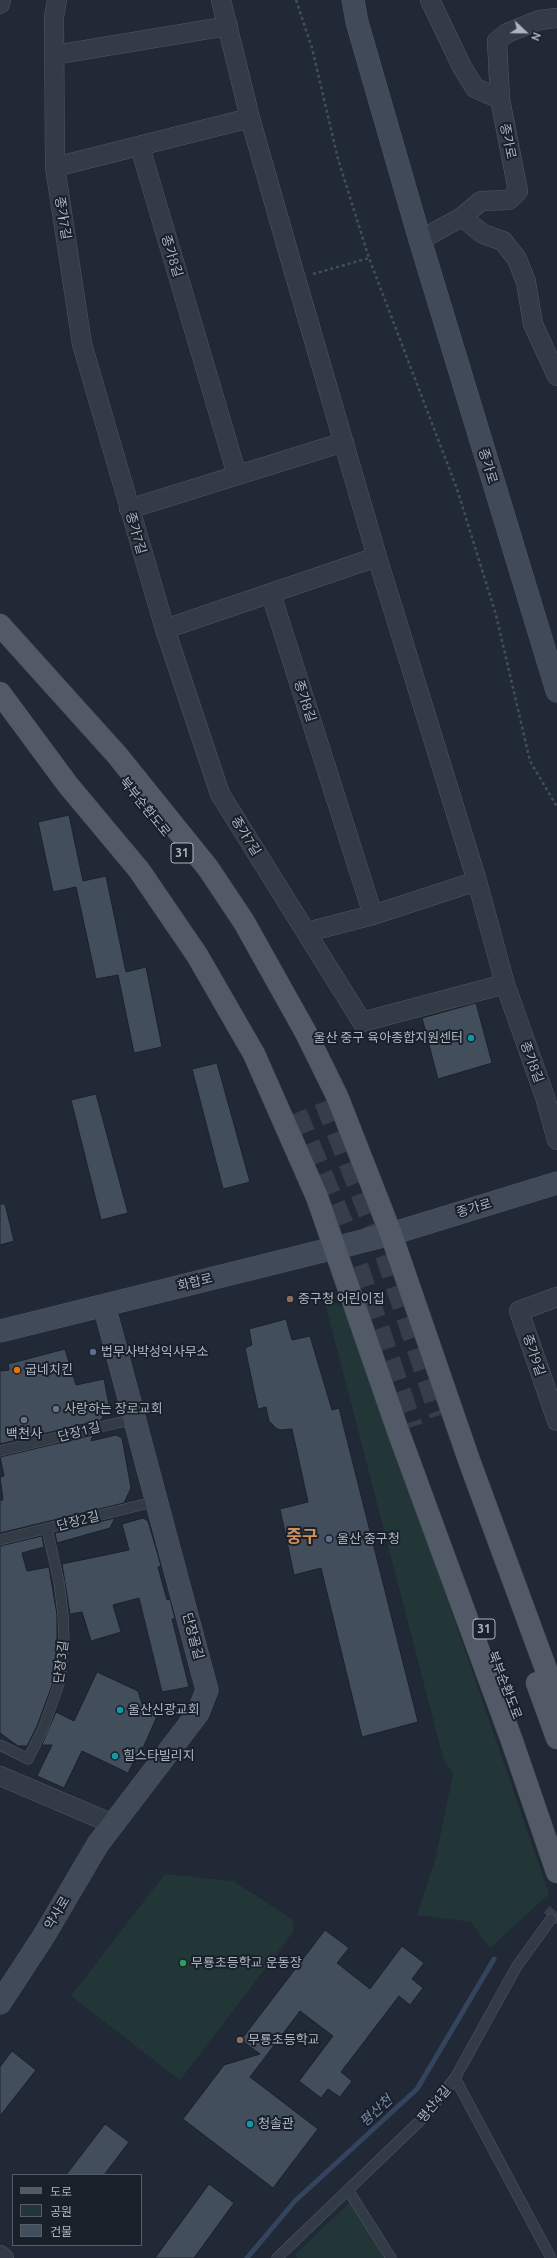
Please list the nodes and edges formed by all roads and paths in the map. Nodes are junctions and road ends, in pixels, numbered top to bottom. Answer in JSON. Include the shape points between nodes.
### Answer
{"nodes":[{"id":1,"x":1,"y":0,"type":"edge"},
{"id":2,"x":58,"y":0,"type":"edge"},
{"id":3,"x":221,"y":0,"type":"edge"},
{"id":4,"x":296,"y":0,"type":"edge"},
{"id":5,"x":352,"y":0,"type":"edge"},
{"id":6,"x":430,"y":0,"type":"edge"},
{"id":7,"x":0,"y":4,"type":"edge"},
{"id":8,"x":557,"y":18,"type":"edge"},
{"id":9,"x":228,"y":26,"type":"junction"},
{"id":10,"x":54,"y":55,"type":"junction"},
{"id":11,"x":500,"y":99,"type":"junction"},
{"id":12,"x":250,"y":118,"type":"junction"},
{"id":13,"x":140,"y":147,"type":"junction"},
{"id":14,"x":55,"y":167,"type":"junction"},
{"id":15,"x":462,"y":218,"type":"junction"},
{"id":16,"x":420,"y":240,"type":"junction"},
{"id":17,"x":369,"y":258,"type":"junction"},
{"id":18,"x":296,"y":279,"type":"junction"},
{"id":19,"x":557,"y":376,"type":"edge"},
{"id":20,"x":344,"y":442,"type":"junction"},
{"id":21,"x":237,"y":475,"type":"junction"},
{"id":22,"x":129,"y":509,"type":"junction"},
{"id":23,"x":378,"y":557,"type":"junction"},
{"id":24,"x":271,"y":594,"type":"junction"},
{"id":25,"x":0,"y":625,"type":"edge"},
{"id":26,"x":165,"y":629,"type":"junction"},
{"id":27,"x":0,"y":633,"type":"edge"},
{"id":28,"x":0,"y":678,"type":"edge"},
{"id":29,"x":557,"y":691,"type":"edge"},
{"id":30,"x":0,"y":693,"type":"edge"},
{"id":31,"x":557,"y":807,"type":"edge"},
{"id":32,"x":477,"y":881,"type":"junction"},
{"id":33,"x":373,"y":915,"type":"junction"},
{"id":34,"x":307,"y":932,"type":"junction"},
{"id":35,"x":505,"y":984,"type":"junction"},
{"id":36,"x":325,"y":1101,"type":"tunnel mouth"},
{"id":37,"x":296,"y":1113,"type":"tunnel mouth"},
{"id":38,"x":557,"y":1140,"type":"edge"},
{"id":39,"x":557,"y":1183,"type":"edge"},
{"id":40,"x":391,"y":1234,"type":"junction"},
{"id":41,"x":335,"y":1246,"type":"junction"},
{"id":42,"x":557,"y":1297,"type":"edge"},
{"id":43,"x":104,"y":1305,"type":"junction"},
{"id":44,"x":0,"y":1332,"type":"edge"},
{"id":45,"x":440,"y":1415,"type":"tunnel mouth"},
{"id":46,"x":134,"y":1419,"type":"junction"},
{"id":47,"x":557,"y":1421,"type":"edge"},
{"id":48,"x":412,"y":1427,"type":"tunnel mouth"},
{"id":49,"x":0,"y":1451,"type":"edge"},
{"id":50,"x":157,"y":1501,"type":"junction"},
{"id":51,"x":47,"y":1529,"type":"junction"},
{"id":52,"x":0,"y":1540,"type":"edge"},
{"id":53,"x":557,"y":1699,"type":"edge"},
{"id":54,"x":557,"y":1738,"type":"edge"},
{"id":55,"x":0,"y":1745,"type":"edge"},
{"id":56,"x":0,"y":1776,"type":"edge"},
{"id":57,"x":113,"y":1824,"type":"junction"},
{"id":58,"x":557,"y":1831,"type":"edge"},
{"id":59,"x":557,"y":1872,"type":"edge"},
{"id":60,"x":551,"y":1919,"type":"tunnel mouth"},
{"id":61,"x":0,"y":2002,"type":"edge"},
{"id":62,"x":455,"y":2078,"type":"junction"},
{"id":63,"x":348,"y":2190,"type":"junction"},
{"id":64,"x":0,"y":2254,"type":"edge"},
{"id":65,"x":4,"y":2258,"type":"edge"},
{"id":66,"x":277,"y":2258,"type":"edge"},
{"id":67,"x":391,"y":2258,"type":"edge"},
{"id":68,"x":551,"y":2258,"type":"edge"}],
"edges":[{"from":1,"to":7,"type":"street"},
{"from":2,"to":10,"type":"street","name":"종가7길","via":[[54,17]]},
{"from":3,"to":9,"type":"street","name":"종가8길"},
{"from":4,"to":17,"type":"path","via":[[312,48],[338,159]]},
{"from":5,"to":16,"type":"main road","name":"종가로"},
{"from":6,"to":11,"type":"street","via":[[462,67],[475,88]]},
{"from":8,"to":11,"type":"street","name":"종가로","via":[[539,20],[508,32],[497,42]]},
{"from":9,"to":10,"type":"street"},
{"from":9,"to":12,"type":"street","name":"종가8길"},
{"from":10,"to":14,"type":"street","name":"종가7길"},
{"from":11,"to":15,"type":"street","name":"종가로","via":[[518,191],[509,200],[481,200]]},
{"from":12,"to":13,"type":"street"},
{"from":12,"to":18,"type":"street","name":"종가8길"},
{"from":13,"to":14,"type":"street"},
{"from":13,"to":21,"type":"street","name":"종가8길"},
{"from":14,"to":22,"type":"street","name":"종가7길","via":[[82,344]]},
{"from":15,"to":16,"type":"street","name":"종가로"},
{"from":15,"to":19,"type":"street","via":[[483,234],[503,241],[517,259],[526,282],[533,324]]},
{"from":16,"to":29,"type":"main road","name":"종가로"},
{"from":17,"to":18,"type":"path"},
{"from":17,"to":31,"type":"path","via":[[457,489],[496,615],[530,761]]},
{"from":18,"to":20,"type":"street","name":"종가8길"},
{"from":20,"to":21,"type":"street"},
{"from":20,"to":23,"type":"street","name":"종가8길"},
{"from":21,"to":22,"type":"street"},
{"from":22,"to":26,"type":"street","name":"종가7길"},
{"from":23,"to":24,"type":"street"},
{"from":23,"to":32,"type":"street","name":"종가8길"},
{"from":24,"to":26,"type":"street"},
{"from":24,"to":33,"type":"street","name":"종가8길"},
{"from":25,"to":40,"type":"main road","via":[[156,801],[208,868],[244,922],[306,1033],[337,1096]]},
{"from":26,"to":34,"type":"street","name":"종가7길","via":[[220,794]]},
{"from":27,"to":36,"type":"main road","name":"북부순환도로","number":"31","via":[[198,875],[265,982]]},
{"from":28,"to":37,"type":"main road","number":"31","via":[[119,823],[171,892],[265,1047]]},
{"from":30,"to":41,"type":"main road","via":[[68,785],[139,870],[197,955],[254,1054],[318,1197]]},
{"from":32,"to":33,"type":"street"},
{"from":32,"to":35,"type":"street","name":"종가8길"},
{"from":33,"to":34,"type":"street"},
{"from":34,"to":35,"type":"street","name":"종가7길","via":[[362,1022]]},
{"from":35,"to":38,"type":"street","name":"종가8길","via":[[545,1096]]},
{"from":39,"to":40,"type":"main road","name":"종가로"},
{"from":40,"to":41,"type":"main road","name":"화합로"},
{"from":40,"to":53,"type":"main road","via":[[470,1463]]},
{"from":41,"to":43,"type":"main road","name":"화합로"},
{"from":41,"to":59,"type":"main road","via":[[398,1431],[512,1741]]},
{"from":42,"to":47,"type":"street","name":"종가9길","via":[[519,1311]]},
{"from":43,"to":44,"type":"main road","name":"화합로"},
{"from":43,"to":46,"type":"main road","name":"단장골길"},
{"from":45,"to":54,"type":"main road","number":"31"},
{"from":46,"to":49,"type":"lane","name":"단장1길"},
{"from":46,"to":50,"type":"main road","name":"단장골길"},
{"from":48,"to":58,"type":"main road","name":"북부순환도로","number":"31"},
{"from":50,"to":51,"type":"lane","name":"단장2길"},
{"from":50,"to":57,"type":"main road","name":"단장골길","via":[[207,1690],[198,1713]]},
{"from":51,"to":52,"type":"lane","name":"단장2길"},
{"from":51,"to":55,"type":"lane","name":"단장3길","via":[[63,1614],[64,1640],[60,1681],[51,1709],[28,1759]]},
{"from":56,"to":57,"type":"street"},
{"from":57,"to":61,"type":"main road","name":"약사로"},
{"from":60,"to":62,"type":"lane","name":"평산4길","via":[[517,1966]]},
{"from":62,"to":63,"type":"lane","name":"평산4길","via":[[425,2116]]},
{"from":62,"to":68,"type":"lane"},
{"from":63,"to":66,"type":"lane","name":"평산4길"},
{"from":63,"to":67,"type":"lane"},
{"from":64,"to":65,"type":"street"}]}
